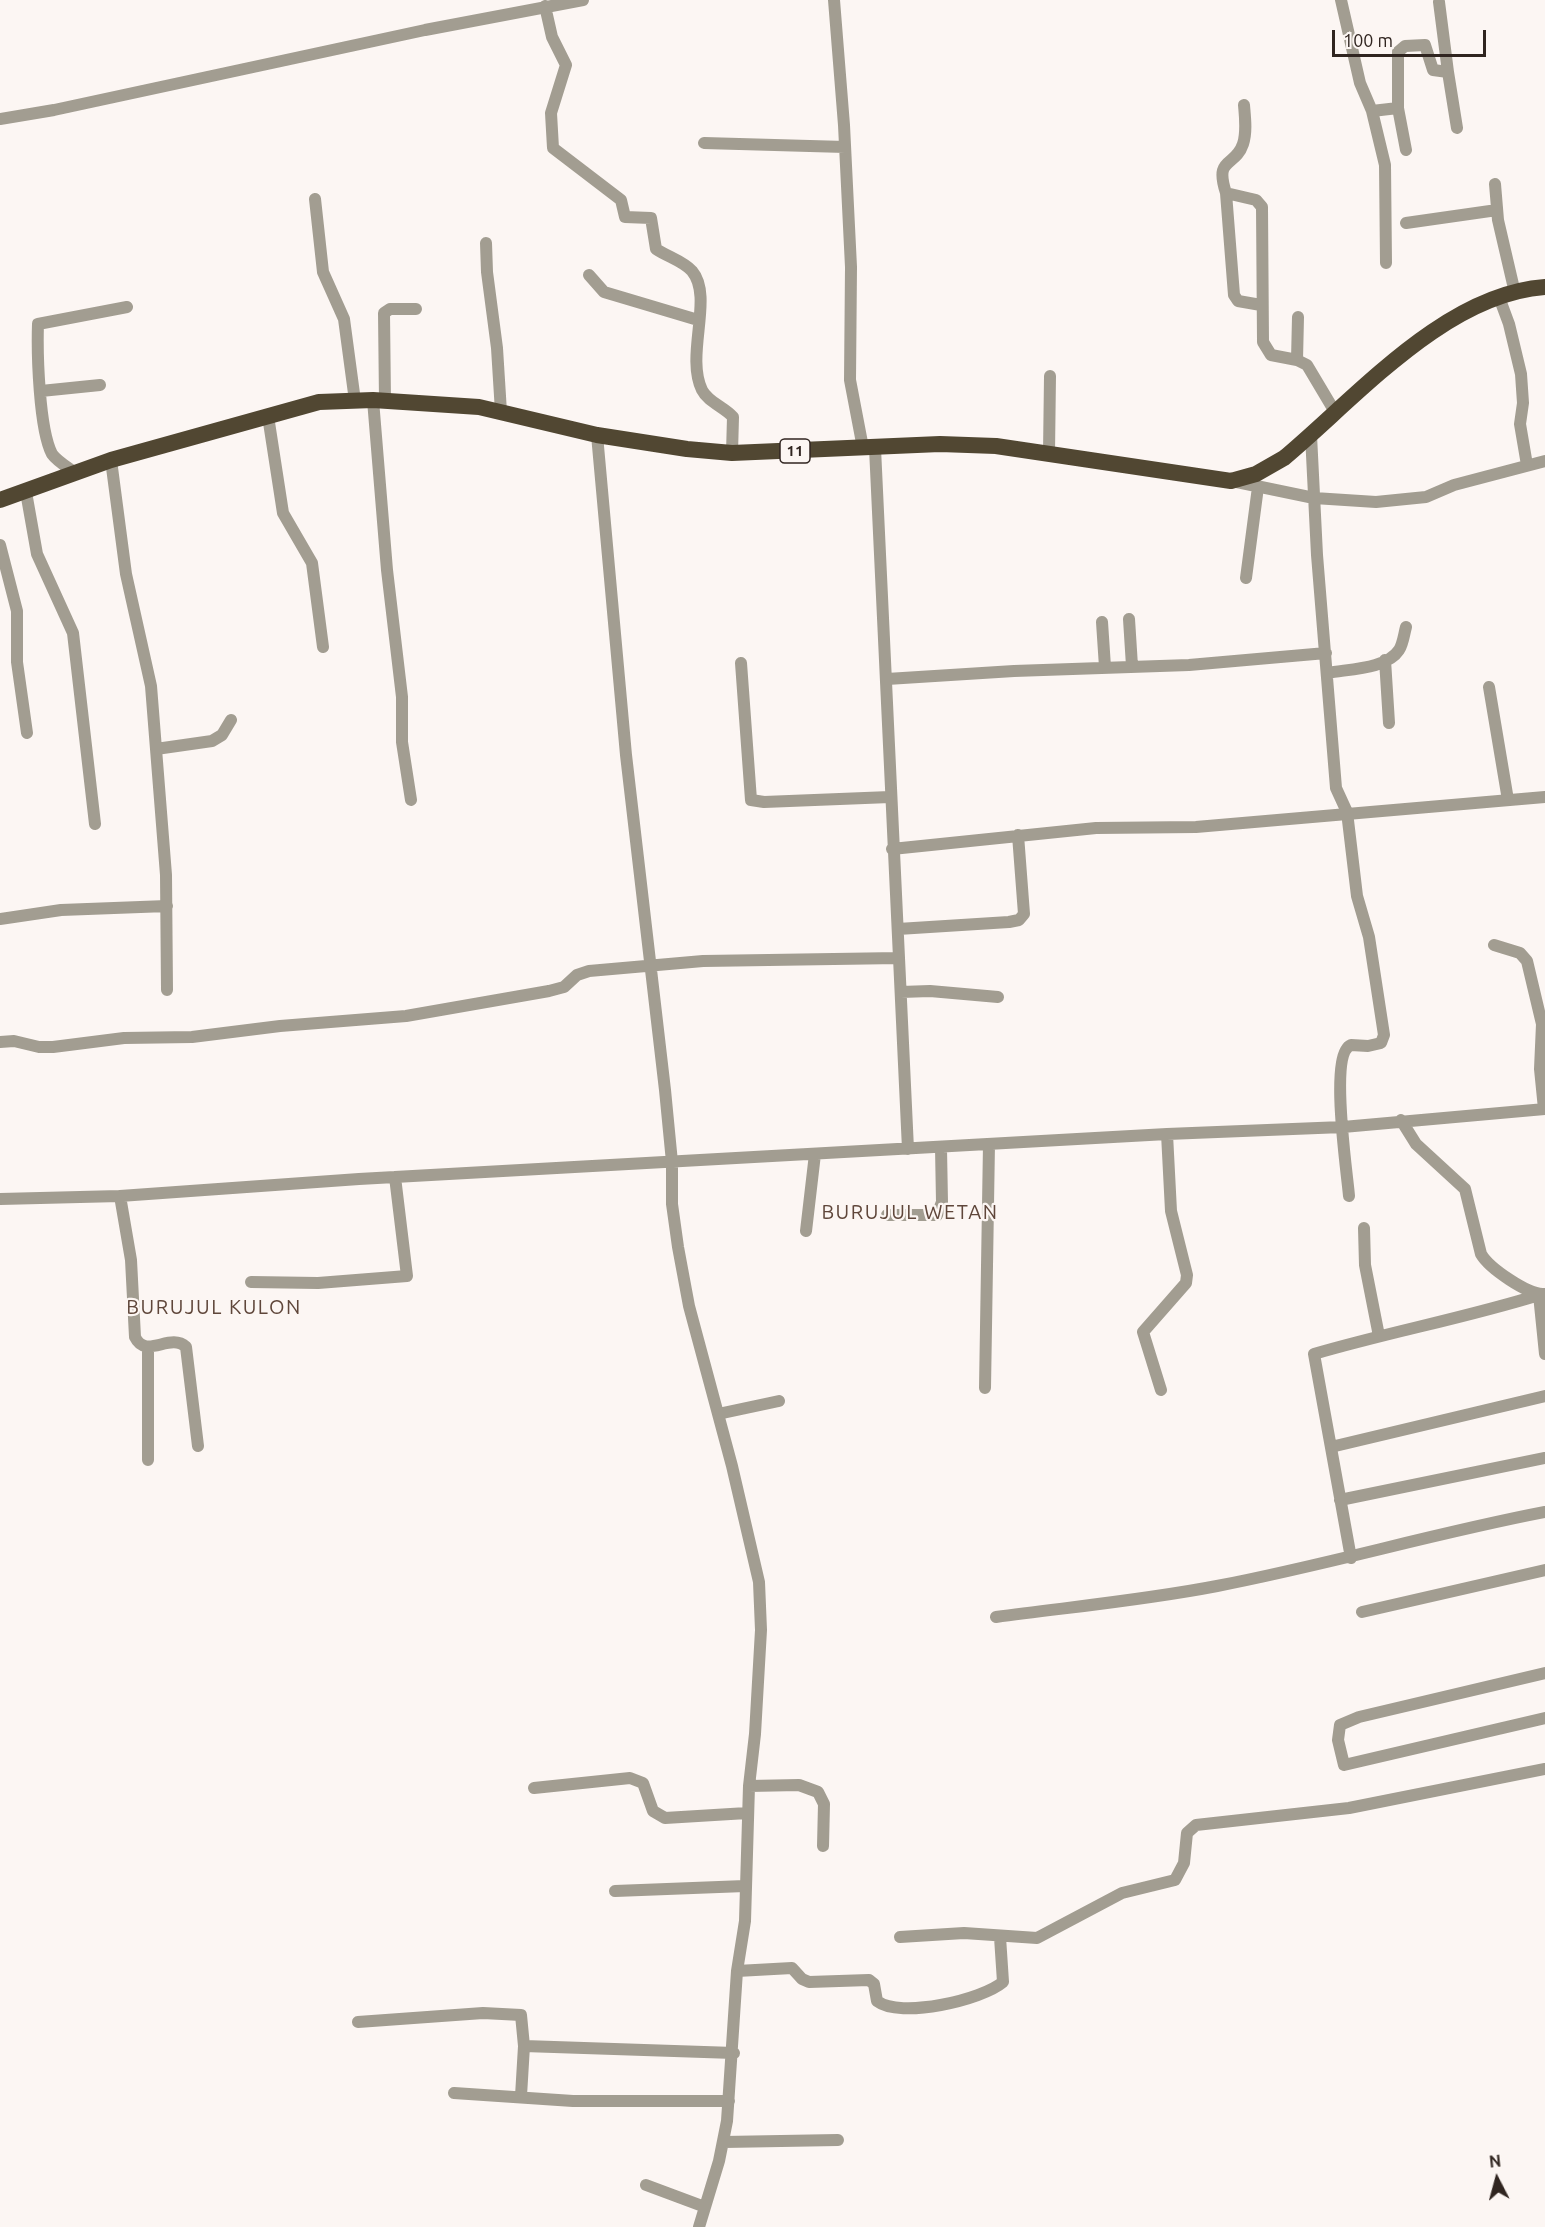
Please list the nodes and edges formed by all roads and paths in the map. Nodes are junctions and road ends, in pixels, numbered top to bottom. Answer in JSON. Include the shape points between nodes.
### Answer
{"nodes":[{"id":1,"x":583,"y":0,"type":"edge"},
{"id":2,"x":834,"y":0,"type":"edge"},
{"id":3,"x":1341,"y":0,"type":"edge"},
{"id":4,"x":1439,"y":2,"type":"dead end"},
{"id":5,"x":545,"y":6,"type":"junction"},
{"id":6,"x":1448,"y":72,"type":"junction"},
{"id":7,"x":1244,"y":105,"type":"dead end"},
{"id":8,"x":1398,"y":108,"type":"junction"},
{"id":9,"x":1372,"y":111,"type":"junction"},
{"id":10,"x":0,"y":119,"type":"edge"},
{"id":11,"x":1458,"y":128,"type":"dead end"},
{"id":12,"x":704,"y":143,"type":"dead end"},
{"id":13,"x":845,"y":147,"type":"junction"},
{"id":14,"x":1406,"y":150,"type":"dead end"},
{"id":15,"x":1495,"y":184,"type":"dead end"},
{"id":16,"x":1226,"y":193,"type":"junction"},
{"id":17,"x":315,"y":199,"type":"dead end"},
{"id":18,"x":1497,"y":210,"type":"junction"},
{"id":19,"x":1407,"y":223,"type":"dead end"},
{"id":20,"x":486,"y":243,"type":"dead end"},
{"id":21,"x":1386,"y":263,"type":"dead end"},
{"id":22,"x":589,"y":275,"type":"dead end"},
{"id":23,"x":1545,"y":287,"type":"edge"},
{"id":24,"x":1507,"y":295,"type":"junction"},
{"id":25,"x":1261,"y":305,"type":"junction"},
{"id":26,"x":127,"y":307,"type":"dead end"},
{"id":27,"x":416,"y":309,"type":"dead end"},
{"id":28,"x":1298,"y":317,"type":"dead end"},
{"id":29,"x":698,"y":320,"type":"junction"},
{"id":30,"x":1297,"y":360,"type":"junction"},
{"id":31,"x":1050,"y":376,"type":"dead end"},
{"id":32,"x":100,"y":386,"type":"dead end"},
{"id":33,"x":41,"y":390,"type":"junction"},
{"id":34,"x":355,"y":401,"type":"junction"},
{"id":35,"x":379,"y":401,"type":"junction"},
{"id":36,"x":501,"y":412,"type":"junction"},
{"id":37,"x":1335,"y":412,"type":"junction"},
{"id":38,"x":268,"y":416,"type":"junction"},
{"id":39,"x":597,"y":435,"type":"junction"},
{"id":40,"x":1311,"y":435,"type":"junction"},
{"id":41,"x":869,"y":448,"type":"junction"},
{"id":42,"x":732,"y":453,"type":"junction"},
{"id":43,"x":1049,"y":453,"type":"junction"},
{"id":44,"x":111,"y":460,"type":"junction"},
{"id":45,"x":1545,"y":462,"type":"edge"},
{"id":46,"x":1527,"y":465,"type":"junction"},
{"id":47,"x":74,"y":472,"type":"junction"},
{"id":48,"x":1231,"y":481,"type":"junction"},
{"id":49,"x":1258,"y":487,"type":"junction"},
{"id":50,"x":26,"y":492,"type":"junction"},
{"id":51,"x":1314,"y":498,"type":"junction"},
{"id":52,"x":0,"y":500,"type":"edge"},
{"id":53,"x":0,"y":545,"type":"edge"},
{"id":54,"x":1246,"y":578,"type":"dead end"},
{"id":55,"x":1129,"y":619,"type":"dead end"},
{"id":56,"x":1102,"y":622,"type":"dead end"},
{"id":57,"x":1406,"y":627,"type":"dead end"},
{"id":58,"x":323,"y":647,"type":"dead end"},
{"id":59,"x":1326,"y":653,"type":"junction"},
{"id":60,"x":1385,"y":660,"type":"junction"},
{"id":61,"x":741,"y":663,"type":"dead end"},
{"id":62,"x":1132,"y":666,"type":"junction"},
{"id":63,"x":1105,"y":667,"type":"junction"},
{"id":64,"x":1328,"y":673,"type":"junction"},
{"id":65,"x":886,"y":679,"type":"junction"},
{"id":66,"x":1489,"y":687,"type":"dead end"},
{"id":67,"x":231,"y":720,"type":"dead end"},
{"id":68,"x":1389,"y":723,"type":"dead end"},
{"id":69,"x":27,"y":733,"type":"dead end"},
{"id":70,"x":156,"y":749,"type":"junction"},
{"id":71,"x":891,"y":797,"type":"junction"},
{"id":72,"x":1545,"y":797,"type":"edge"},
{"id":73,"x":411,"y":800,"type":"dead end"},
{"id":74,"x":1508,"y":800,"type":"junction"},
{"id":75,"x":1347,"y":812,"type":"junction"},
{"id":76,"x":95,"y":824,"type":"dead end"},
{"id":77,"x":1018,"y":835,"type":"junction"},
{"id":78,"x":892,"y":849,"type":"junction"},
{"id":79,"x":167,"y":906,"type":"junction"},
{"id":80,"x":0,"y":919,"type":"edge"},
{"id":81,"x":898,"y":929,"type":"junction"},
{"id":82,"x":1494,"y":945,"type":"dead end"},
{"id":83,"x":899,"y":958,"type":"junction"},
{"id":84,"x":651,"y":966,"type":"junction"},
{"id":85,"x":167,"y":990,"type":"dead end"},
{"id":86,"x":901,"y":992,"type":"junction"},
{"id":87,"x":998,"y":997,"type":"dead end"},
{"id":88,"x":0,"y":1042,"type":"edge"},
{"id":89,"x":1544,"y":1109,"type":"edge"},
{"id":90,"x":1401,"y":1120,"type":"junction"},
{"id":91,"x":1343,"y":1127,"type":"junction"},
{"id":92,"x":1167,"y":1134,"type":"junction"},
{"id":93,"x":989,"y":1144,"type":"junction"},
{"id":94,"x":941,"y":1148,"type":"junction"},
{"id":95,"x":908,"y":1149,"type":"junction"},
{"id":96,"x":815,"y":1154,"type":"junction"},
{"id":97,"x":672,"y":1162,"type":"junction"},
{"id":98,"x":395,"y":1177,"type":"junction"},
{"id":99,"x":120,"y":1196,"type":"junction"},
{"id":100,"x":1349,"y":1196,"type":"dead end"},
{"id":101,"x":0,"y":1199,"type":"edge"},
{"id":102,"x":887,"y":1215,"type":"dead end"},
{"id":103,"x":1364,"y":1228,"type":"dead end"},
{"id":104,"x":806,"y":1231,"type":"dead end"},
{"id":105,"x":250,"y":1282,"type":"dead end"},
{"id":106,"x":1542,"y":1294,"type":"edge"},
{"id":107,"x":1379,"y":1336,"type":"junction"},
{"id":108,"x":148,"y":1347,"type":"junction"},
{"id":109,"x":1545,"y":1353,"type":"edge"},
{"id":110,"x":986,"y":1388,"type":"dead end"},
{"id":111,"x":1161,"y":1390,"type":"dead end"},
{"id":112,"x":1545,"y":1396,"type":"edge"},
{"id":113,"x":779,"y":1401,"type":"dead end"},
{"id":114,"x":718,"y":1414,"type":"junction"},
{"id":115,"x":198,"y":1446,"type":"dead end"},
{"id":116,"x":1331,"y":1447,"type":"junction"},
{"id":117,"x":1545,"y":1458,"type":"edge"},
{"id":118,"x":148,"y":1460,"type":"dead end"},
{"id":119,"x":1340,"y":1500,"type":"junction"},
{"id":120,"x":1545,"y":1512,"type":"edge"},
{"id":121,"x":1351,"y":1558,"type":"junction"},
{"id":122,"x":1545,"y":1570,"type":"edge"},
{"id":123,"x":1362,"y":1612,"type":"dead end"},
{"id":124,"x":996,"y":1617,"type":"dead end"},
{"id":125,"x":1545,"y":1673,"type":"edge"},
{"id":126,"x":1545,"y":1718,"type":"edge"},
{"id":127,"x":1545,"y":1769,"type":"edge"},
{"id":128,"x":749,"y":1786,"type":"junction"},
{"id":129,"x":534,"y":1788,"type":"dead end"},
{"id":130,"x":747,"y":1813,"type":"junction"},
{"id":131,"x":823,"y":1846,"type":"dead end"},
{"id":132,"x":745,"y":1886,"type":"junction"},
{"id":133,"x":615,"y":1891,"type":"dead end"},
{"id":134,"x":900,"y":1937,"type":"dead end"},
{"id":135,"x":1000,"y":1937,"type":"junction"},
{"id":136,"x":737,"y":1971,"type":"junction"},
{"id":137,"x":358,"y":2022,"type":"dead end"},
{"id":138,"x":524,"y":2046,"type":"junction"},
{"id":139,"x":734,"y":2053,"type":"junction"},
{"id":140,"x":454,"y":2093,"type":"dead end"},
{"id":141,"x":521,"y":2096,"type":"junction"},
{"id":142,"x":729,"y":2102,"type":"junction"},
{"id":143,"x":838,"y":2140,"type":"dead end"},
{"id":144,"x":724,"y":2142,"type":"junction"},
{"id":145,"x":646,"y":2185,"type":"dead end"},
{"id":146,"x":705,"y":2207,"type":"junction"},
{"id":147,"x":699,"y":2227,"type":"edge"}],
"edges":[{"from":1,"to":5,"type":"street"},
{"from":2,"to":13,"type":"street"},
{"from":3,"to":9,"type":"street","via":[[1360,83]]},
{"from":4,"to":6,"type":"street"},
{"from":5,"to":10,"type":"street"},
{"from":5,"to":29,"type":"street","via":[[552,38],[566,65],[551,112],[554,151],[621,200],[626,217],[653,219],[656,249],[687,266],[699,283]]},
{"from":6,"to":8,"type":"street","via":[[1433,70],[1425,45],[1401,47],[1396,69]]},
{"from":6,"to":11,"type":"street"},
{"from":7,"to":16,"type":"street","via":[[1243,146],[1222,169],[1220,177]]},
{"from":8,"to":9,"type":"street"},
{"from":8,"to":14,"type":"street"},
{"from":9,"to":21,"type":"street","via":[[1385,165]]},
{"from":12,"to":13,"type":"street"},
{"from":13,"to":41,"type":"street","via":[[851,267],[850,380]]},
{"from":15,"to":18,"type":"street"},
{"from":16,"to":25,"type":"street","via":[[1234,295],[1238,301]]},
{"from":16,"to":25,"type":"street","via":[[1256,200],[1262,207]]},
{"from":17,"to":34,"type":"street","via":[[323,272],[344,319]]},
{"from":18,"to":19,"type":"street"},
{"from":18,"to":24,"type":"street"},
{"from":20,"to":36,"type":"street"},
{"from":22,"to":29,"type":"street","via":[[604,292]]},
{"from":23,"to":24,"type":"highway","number":"11"},
{"from":24,"to":37,"type":"highway","number":"11","via":[[1439,327]]},
{"from":24,"to":46,"type":"street","via":[[1509,324],[1521,374],[1520,424]]},
{"from":25,"to":30,"type":"street","via":[[1266,348],[1271,355]]},
{"from":26,"to":33,"type":"street","via":[[38,324]]},
{"from":27,"to":35,"type":"street","via":[[390,309],[384,313]]},
{"from":28,"to":30,"type":"street"},
{"from":29,"to":42,"type":"street","via":[[698,377],[702,392],[733,417]]},
{"from":30,"to":37,"type":"street","via":[[1316,376]]},
{"from":31,"to":43,"type":"street"},
{"from":32,"to":33,"type":"street"},
{"from":33,"to":47,"type":"street","via":[[52,454]]},
{"from":34,"to":35,"type":"highway","number":"11"},
{"from":34,"to":38,"type":"highway","number":"11","via":[[319,402]]},
{"from":35,"to":36,"type":"highway","number":"11","via":[[479,407]]},
{"from":35,"to":73,"type":"street","via":[[387,570]]},
{"from":36,"to":39,"type":"highway","number":"11"},
{"from":37,"to":40,"type":"highway","number":"11"},
{"from":38,"to":44,"type":"highway","number":"11"},
{"from":38,"to":58,"type":"street","via":[[282,513],[312,563]]},
{"from":39,"to":42,"type":"highway","number":"11"},
{"from":39,"to":84,"type":"street","via":[[626,755]]},
{"from":40,"to":48,"type":"highway","number":"11","via":[[1270,467]]},
{"from":40,"to":51,"type":"street"},
{"from":41,"to":42,"type":"highway","number":"11"},
{"from":41,"to":43,"type":"highway","number":"11","via":[[971,445]]},
{"from":41,"to":65,"type":"street"},
{"from":43,"to":48,"type":"highway","number":"11"},
{"from":44,"to":47,"type":"highway","number":"11"},
{"from":44,"to":70,"type":"street","via":[[126,574],[151,686]]},
{"from":45,"to":46,"type":"street"},
{"from":46,"to":51,"type":"street","via":[[1426,497],[1376,502]]},
{"from":47,"to":50,"type":"highway","number":"11"},
{"from":48,"to":49,"type":"street"},
{"from":49,"to":51,"type":"street"},
{"from":49,"to":54,"type":"street"},
{"from":50,"to":52,"type":"highway","number":"11"},
{"from":50,"to":76,"type":"street","via":[[37,554],[73,633]]},
{"from":51,"to":59,"type":"street"},
{"from":53,"to":69,"type":"street","via":[[17,610],[17,662]]},
{"from":55,"to":62,"type":"street"},
{"from":56,"to":63,"type":"street"},
{"from":57,"to":60,"type":"street","via":[[1400,649]]},
{"from":59,"to":62,"type":"street"},
{"from":59,"to":64,"type":"street"},
{"from":60,"to":64,"type":"street"},
{"from":60,"to":68,"type":"street"},
{"from":61,"to":71,"type":"street","via":[[750,800]]},
{"from":62,"to":63,"type":"street"},
{"from":63,"to":65,"type":"street"},
{"from":64,"to":75,"type":"street","via":[[1336,788]]},
{"from":65,"to":71,"type":"street"},
{"from":66,"to":74,"type":"street"},
{"from":67,"to":70,"type":"street","via":[[222,735],[212,741]]},
{"from":70,"to":79,"type":"street"},
{"from":71,"to":78,"type":"street"},
{"from":72,"to":74,"type":"street"},
{"from":74,"to":75,"type":"street"},
{"from":75,"to":77,"type":"street","via":[[1196,827],[1096,828]]},
{"from":75,"to":91,"type":"street","via":[[1356,890],[1369,937],[1384,1035],[1383,1041],[1376,1044],[1351,1045],[1344,1050],[1339,1089]]},
{"from":77,"to":78,"type":"street"},
{"from":77,"to":81,"type":"street","via":[[1024,914],[1021,918]]},
{"from":78,"to":81,"type":"street"},
{"from":79,"to":80,"type":"street","via":[[61,910]]},
{"from":79,"to":85,"type":"street"},
{"from":81,"to":83,"type":"street"},
{"from":82,"to":89,"type":"street","via":[[1520,953],[1527,961],[1542,1024],[1540,1068]]},
{"from":83,"to":84,"type":"street","via":[[703,961]]},
{"from":83,"to":86,"type":"street"},
{"from":84,"to":88,"type":"street","via":[[584,972],[564,987],[549,992],[406,1016],[53,1047]]},
{"from":84,"to":97,"type":"street"},
{"from":86,"to":87,"type":"street"},
{"from":86,"to":95,"type":"street"},
{"from":89,"to":90,"type":"street"},
{"from":90,"to":91,"type":"street"},
{"from":90,"to":106,"type":"street","via":[[1421,1149],[1465,1189],[1486,1262]]},
{"from":91,"to":92,"type":"street"},
{"from":91,"to":100,"type":"street"},
{"from":92,"to":93,"type":"street"},
{"from":92,"to":111,"type":"street","via":[[1171,1211],[1187,1275],[1186,1284],[1143,1332]]},
{"from":93,"to":94,"type":"street"},
{"from":93,"to":110,"type":"street"},
{"from":94,"to":95,"type":"street"},
{"from":94,"to":102,"type":"street","via":[[942,1202],[938,1215]]},
{"from":95,"to":96,"type":"street"},
{"from":96,"to":97,"type":"street"},
{"from":96,"to":104,"type":"street"},
{"from":97,"to":98,"type":"street"},
{"from":97,"to":114,"type":"street","via":[[672,1204],[683,1271]]},
{"from":98,"to":99,"type":"street"},
{"from":98,"to":105,"type":"street","via":[[407,1276],[318,1283]]},
{"from":99,"to":101,"type":"street"},
{"from":99,"to":108,"type":"street","via":[[131,1260],[135,1337],[141,1346]]},
{"from":103,"to":107,"type":"street","via":[[1365,1265]]},
{"from":106,"to":107,"type":"street"},
{"from":106,"to":109,"type":"street"},
{"from":107,"to":116,"type":"street","via":[[1314,1354]]},
{"from":108,"to":115,"type":"street","via":[[176,1342],[186,1347]]},
{"from":108,"to":118,"type":"street"},
{"from":112,"to":116,"type":"street"},
{"from":113,"to":114,"type":"street"},
{"from":114,"to":128,"type":"street","via":[[759,1582],[760,1648]]},
{"from":116,"to":119,"type":"street"},
{"from":117,"to":119,"type":"street"},
{"from":119,"to":121,"type":"street"},
{"from":120,"to":121,"type":"street"},
{"from":121,"to":124,"type":"street","via":[[1215,1587]]},
{"from":122,"to":123,"type":"street"},
{"from":125,"to":126,"type":"street","via":[[1359,1717],[1340,1725],[1338,1740],[1344,1765]]},
{"from":127,"to":135,"type":"street","via":[[1349,1808],[1196,1825],[1187,1833],[1184,1863],[1175,1880],[1122,1893],[1042,1937]]},
{"from":128,"to":130,"type":"street"},
{"from":128,"to":131,"type":"street","via":[[799,1785],[818,1791],[824,1804]]},
{"from":129,"to":130,"type":"street","via":[[630,1778],[643,1783],[653,1811],[665,1818]]},
{"from":130,"to":132,"type":"street"},
{"from":132,"to":133,"type":"street"},
{"from":132,"to":136,"type":"street","via":[[745,1921]]},
{"from":134,"to":135,"type":"street","via":[[964,1933]]},
{"from":135,"to":136,"type":"street","via":[[1003,1982],[940,2005],[882,2005],[869,1980],[809,1982],[792,1968]]},
{"from":136,"to":139,"type":"street"},
{"from":137,"to":138,"type":"street","via":[[483,2013],[520,2015]]},
{"from":138,"to":139,"type":"street"},
{"from":138,"to":141,"type":"street"},
{"from":139,"to":142,"type":"street"},
{"from":140,"to":141,"type":"street"},
{"from":141,"to":142,"type":"street","via":[[573,2101]]},
{"from":142,"to":144,"type":"street"},
{"from":143,"to":144,"type":"street"},
{"from":144,"to":146,"type":"street"},
{"from":145,"to":146,"type":"street"},
{"from":146,"to":147,"type":"street"}]}
